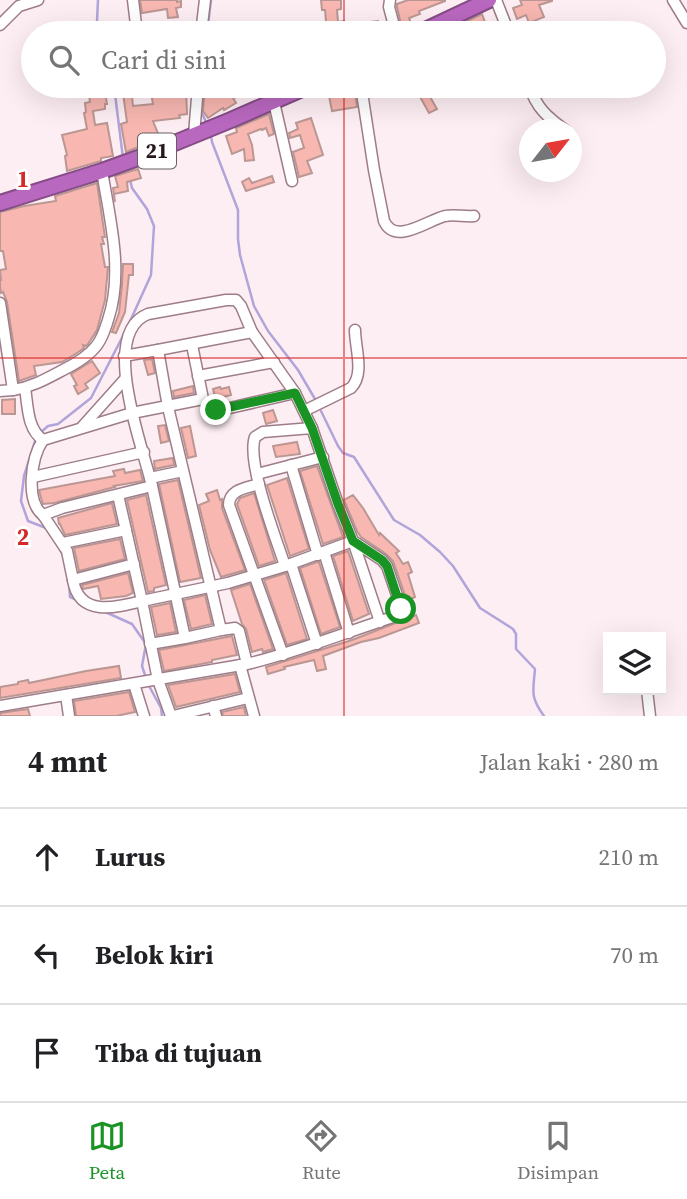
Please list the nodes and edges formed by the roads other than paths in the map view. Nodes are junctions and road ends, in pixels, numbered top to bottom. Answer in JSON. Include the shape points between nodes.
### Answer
{"nodes":[{"id":1,"x":38,"y":0,"type":"edge"},
{"id":2,"x":133,"y":0,"type":"edge"},
{"id":3,"x":205,"y":0,"type":"edge"},
{"id":4,"x":390,"y":0,"type":"edge"},
{"id":5,"x":489,"y":0,"type":"edge"},
{"id":6,"x":673,"y":0,"type":"edge"},
{"id":7,"x":136,"y":21,"type":"edge"},
{"id":8,"x":202,"y":21,"type":"edge"},
{"id":9,"x":393,"y":21,"type":"edge"},
{"id":10,"x":444,"y":21,"type":"edge"},
{"id":11,"x":502,"y":21,"type":"edge"},
{"id":12,"x":687,"y":23,"type":"edge"},
{"id":13,"x":0,"y":25,"type":"edge"},
{"id":14,"x":197,"y":98,"type":"edge"},
{"id":15,"x":283,"y":98,"type":"edge"},
{"id":16,"x":362,"y":98,"type":"edge"},
{"id":17,"x":534,"y":98,"type":"edge"},
{"id":18,"x":274,"y":102,"type":"junction"},
{"id":19,"x":550,"y":119,"type":"edge"},
{"id":20,"x":194,"y":135,"type":"junction"},
{"id":21,"x":102,"y":171,"type":"junction"},
{"id":22,"x":292,"y":181,"type":"dead end"},
{"id":23,"x":0,"y":202,"type":"edge"},
{"id":24,"x":474,"y":216,"type":"dead end"},
{"id":25,"x":0,"y":303,"type":"edge"},
{"id":26,"x":355,"y":330,"type":"dead end"},
{"id":27,"x":252,"y":332,"type":"junction"},
{"id":28,"x":192,"y":345,"type":"junction"},
{"id":29,"x":158,"y":350,"type":"junction"},
{"id":30,"x":124,"y":356,"type":"junction"},
{"id":31,"x":274,"y":362,"type":"junction"},
{"id":32,"x":198,"y":376,"type":"junction"},
{"id":33,"x":125,"y":379,"type":"junction"},
{"id":34,"x":25,"y":388,"type":"junction"},
{"id":35,"x":13,"y":390,"type":"junction"},
{"id":36,"x":0,"y":391,"type":"edge"},
{"id":37,"x":295,"y":393,"type":"junction"},
{"id":38,"x":203,"y":399,"type":"junction"},
{"id":39,"x":168,"y":407,"type":"junction"},
{"id":40,"x":304,"y":411,"type":"junction"},
{"id":41,"x":132,"y":413,"type":"junction"},
{"id":42,"x":82,"y":428,"type":"junction"},
{"id":43,"x":312,"y":428,"type":"junction"},
{"id":44,"x":38,"y":436,"type":"junction"},
{"id":45,"x":144,"y":452,"type":"junction"},
{"id":46,"x":323,"y":457,"type":"junction"},
{"id":47,"x":290,"y":465,"type":"junction"},
{"id":48,"x":183,"y":471,"type":"junction"},
{"id":49,"x":33,"y":477,"type":"junction"},
{"id":50,"x":258,"y":479,"type":"junction"},
{"id":51,"x":151,"y":482,"type":"junction"},
{"id":52,"x":118,"y":495,"type":"junction"},
{"id":53,"x":43,"y":515,"type":"junction"},
{"id":54,"x":126,"y":530,"type":"junction"},
{"id":55,"x":353,"y":541,"type":"junction"},
{"id":56,"x":63,"y":544,"type":"junction"},
{"id":57,"x":321,"y":554,"type":"junction"},
{"id":58,"x":134,"y":564,"type":"junction"},
{"id":59,"x":288,"y":565,"type":"junction"},
{"id":60,"x":256,"y":576,"type":"junction"},
{"id":61,"x":73,"y":580,"type":"junction"},
{"id":62,"x":212,"y":586,"type":"junction"},
{"id":63,"x":176,"y":594,"type":"junction"},
{"id":64,"x":142,"y":601,"type":"junction"},
{"id":65,"x":380,"y":622,"type":"junction"},
{"id":66,"x":221,"y":630,"type":"junction"},
{"id":67,"x":349,"y":633,"type":"junction"},
{"id":68,"x":185,"y":638,"type":"junction"},
{"id":69,"x":150,"y":644,"type":"junction"},
{"id":70,"x":317,"y":644,"type":"junction"},
{"id":71,"x":283,"y":655,"type":"junction"},
{"id":72,"x":243,"y":665,"type":"junction"},
{"id":73,"x":157,"y":680,"type":"junction"},
{"id":74,"x":136,"y":684,"type":"junction"},
{"id":75,"x":66,"y":695,"type":"junction"},
{"id":76,"x":648,"y":695,"type":"edge"},
{"id":77,"x":248,"y":698,"type":"junction"},
{"id":78,"x":0,"y":706,"type":"edge"},
{"id":79,"x":214,"y":711,"type":"edge"},
{"id":80,"x":69,"y":716,"type":"edge"},
{"id":81,"x":142,"y":716,"type":"edge"},
{"id":82,"x":172,"y":716,"type":"edge"},
{"id":83,"x":254,"y":716,"type":"edge"},
{"id":84,"x":650,"y":716,"type":"edge"}],
"edges":[{"from":1,"to":13,"type":"street","via":[[22,4]]},
{"from":2,"to":7,"type":"street"},
{"from":3,"to":8,"type":"street"},
{"from":4,"to":9,"type":"street"},
{"from":5,"to":10,"type":"highway"},
{"from":5,"to":11,"type":"street"},
{"from":6,"to":12,"type":"street"},
{"from":14,"to":20,"type":"street"},
{"from":15,"to":18,"type":"highway","number":"21"},
{"from":16,"to":24,"type":"street","via":[[387,228],[407,231],[441,217]]},
{"from":17,"to":19,"type":"street"},
{"from":18,"to":20,"type":"highway","number":"21"},
{"from":18,"to":22,"type":"street"},
{"from":20,"to":21,"type":"highway","number":"21"},
{"from":21,"to":23,"type":"highway","number":"21"},
{"from":21,"to":34,"type":"street","via":[[116,281],[104,334],[72,365]]},
{"from":25,"to":35,"type":"street"},
{"from":26,"to":40,"type":"street","via":[[359,375],[355,385]]},
{"from":27,"to":28,"type":"street"},
{"from":27,"to":30,"type":"street","via":[[234,299],[157,312],[134,324]]},
{"from":27,"to":31,"type":"street"},
{"from":28,"to":29,"type":"street"},
{"from":28,"to":32,"type":"street"},
{"from":29,"to":30,"type":"street"},
{"from":29,"to":39,"type":"street"},
{"from":30,"to":33,"type":"street"},
{"from":31,"to":32,"type":"street"},
{"from":31,"to":37,"type":"street"},
{"from":32,"to":38,"type":"street"},
{"from":33,"to":41,"type":"street"},
{"from":33,"to":42,"type":"street"},
{"from":34,"to":35,"type":"street"},
{"from":34,"to":44,"type":"street","via":[[30,421]]},
{"from":35,"to":36,"type":"street"},
{"from":37,"to":38,"type":"street","via":[[216,410]]},
{"from":37,"to":40,"type":"street"},
{"from":38,"to":39,"type":"street"},
{"from":39,"to":41,"type":"street"},
{"from":39,"to":48,"type":"street"},
{"from":40,"to":43,"type":"street"},
{"from":41,"to":42,"type":"street"},
{"from":41,"to":45,"type":"street"},
{"from":42,"to":44,"type":"street"},
{"from":43,"to":46,"type":"street"},
{"from":43,"to":50,"type":"street","via":[[262,432],[255,437],[252,446]]},
{"from":44,"to":49,"type":"street"},
{"from":45,"to":49,"type":"street"},
{"from":45,"to":51,"type":"street"},
{"from":46,"to":47,"type":"street"},
{"from":46,"to":55,"type":"street"},
{"from":47,"to":50,"type":"street"},
{"from":47,"to":57,"type":"street"},
{"from":48,"to":51,"type":"street"},
{"from":48,"to":62,"type":"street"},
{"from":49,"to":53,"type":"street","via":[[33,502]]},
{"from":50,"to":59,"type":"street"},
{"from":50,"to":60,"type":"street","via":[[229,500]]},
{"from":51,"to":52,"type":"street"},
{"from":51,"to":63,"type":"street"},
{"from":52,"to":53,"type":"street"},
{"from":52,"to":54,"type":"street"},
{"from":53,"to":56,"type":"street"},
{"from":54,"to":56,"type":"street"},
{"from":54,"to":58,"type":"street"},
{"from":55,"to":57,"type":"street"},
{"from":55,"to":65,"type":"street"},
{"from":55,"to":65,"type":"street","via":[[382,560],[393,579],[401,611]]},
{"from":56,"to":61,"type":"street"},
{"from":57,"to":59,"type":"street"},
{"from":57,"to":67,"type":"street"},
{"from":58,"to":61,"type":"street"},
{"from":58,"to":64,"type":"street"},
{"from":59,"to":60,"type":"street"},
{"from":59,"to":70,"type":"street"},
{"from":60,"to":62,"type":"street"},
{"from":60,"to":71,"type":"street"},
{"from":61,"to":64,"type":"street","via":[[79,597],[93,605]]},
{"from":62,"to":63,"type":"street"},
{"from":62,"to":66,"type":"street"},
{"from":63,"to":64,"type":"street"},
{"from":63,"to":68,"type":"street"},
{"from":64,"to":69,"type":"street"},
{"from":65,"to":67,"type":"street"},
{"from":66,"to":68,"type":"street"},
{"from":66,"to":72,"type":"street","via":[[238,630]]},
{"from":67,"to":70,"type":"street"},
{"from":68,"to":69,"type":"street"},
{"from":69,"to":73,"type":"street"},
{"from":70,"to":71,"type":"street"},
{"from":71,"to":72,"type":"street"},
{"from":72,"to":73,"type":"street"},
{"from":72,"to":77,"type":"street"},
{"from":73,"to":74,"type":"street"},
{"from":73,"to":82,"type":"street"},
{"from":74,"to":75,"type":"street"},
{"from":74,"to":81,"type":"street"},
{"from":75,"to":78,"type":"street"},
{"from":75,"to":80,"type":"street"},
{"from":76,"to":84,"type":"street"},
{"from":77,"to":79,"type":"street"},
{"from":77,"to":83,"type":"street"},
{"from":79,"to":82,"type":"street"}]}
